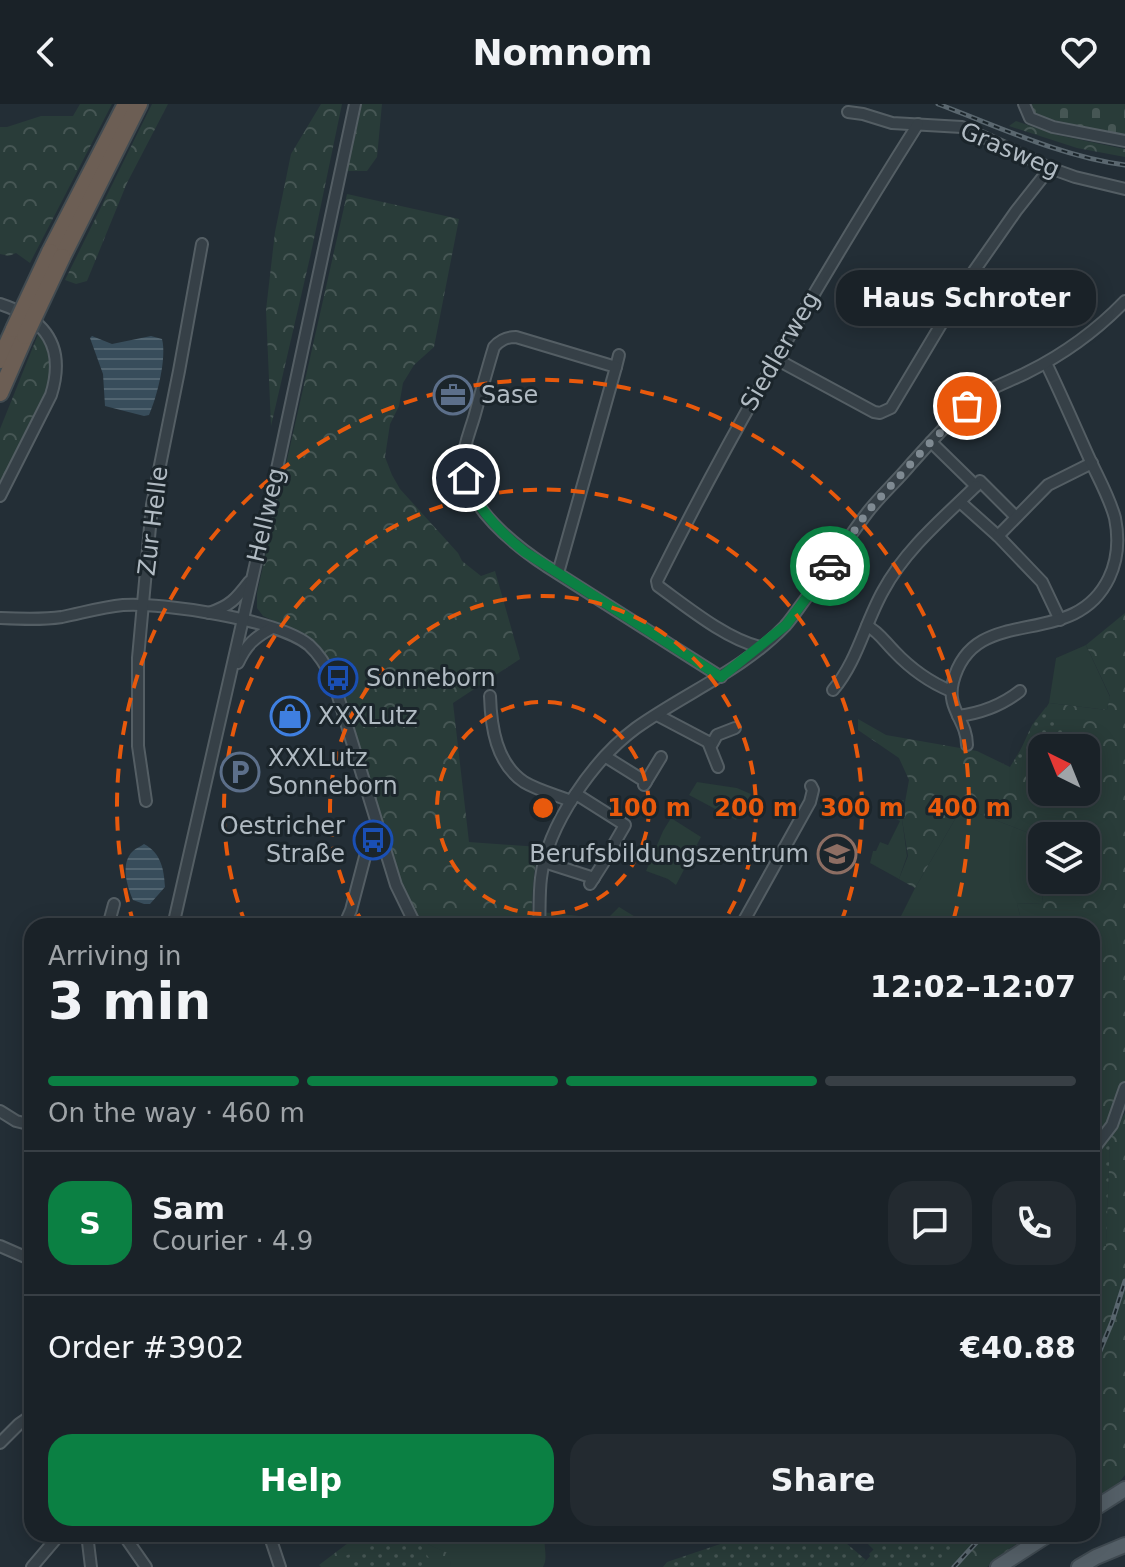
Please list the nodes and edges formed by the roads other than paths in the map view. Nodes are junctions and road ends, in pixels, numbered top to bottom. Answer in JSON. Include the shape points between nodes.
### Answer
{"nodes":[{"id":1,"x":126,"y":104,"type":"edge"},
{"id":2,"x":139,"y":104,"type":"edge"},
{"id":3,"x":355,"y":104,"type":"edge"},
{"id":4,"x":1024,"y":104,"type":"edge"},
{"id":5,"x":848,"y":112,"type":"dead end"},
{"id":6,"x":918,"y":124,"type":"junction"},
{"id":7,"x":1125,"y":141,"type":"edge"},
{"id":8,"x":1050,"y":168,"type":"junction"},
{"id":9,"x":1125,"y":189,"type":"edge"},
{"id":10,"x":202,"y":244,"type":"dead end"},
{"id":11,"x":56,"y":254,"type":"junction"},
{"id":12,"x":1125,"y":301,"type":"edge"},
{"id":13,"x":0,"y":304,"type":"edge"},
{"id":14,"x":20,"y":332,"type":"junction"},
{"id":15,"x":619,"y":355,"type":"dead end"},
{"id":16,"x":776,"y":359,"type":"junction"},
{"id":17,"x":0,"y":360,"type":"edge"},
{"id":18,"x":1046,"y":363,"type":"junction"},
{"id":19,"x":616,"y":367,"type":"junction"},
{"id":20,"x":0,"y":393,"type":"edge"},
{"id":21,"x":931,"y":442,"type":"junction"},
{"id":22,"x":1092,"y":463,"type":"junction"},
{"id":23,"x":976,"y":486,"type":"junction"},
{"id":24,"x":0,"y":496,"type":"edge"},
{"id":25,"x":960,"y":502,"type":"junction"},
{"id":26,"x":1016,"y":517,"type":"junction"},
{"id":27,"x":998,"y":536,"type":"junction"},
{"id":28,"x":558,"y":573,"type":"junction"},
{"id":29,"x":252,"y":577,"type":"junction"},
{"id":30,"x":143,"y":605,"type":"junction"},
{"id":31,"x":206,"y":613,"type":"junction"},
{"id":32,"x":0,"y":618,"type":"edge"},
{"id":33,"x":1060,"y":620,"type":"junction"},
{"id":34,"x":243,"y":621,"type":"junction"},
{"id":35,"x":867,"y":626,"type":"junction"},
{"id":36,"x":272,"y":628,"type":"junction"},
{"id":37,"x":760,"y":647,"type":"junction"},
{"id":38,"x":231,"y":676,"type":"junction"},
{"id":39,"x":721,"y":677,"type":"junction"},
{"id":40,"x":833,"y":690,"type":"dead end"},
{"id":41,"x":951,"y":691,"type":"junction"},
{"id":42,"x":1020,"y":691,"type":"dead end"},
{"id":43,"x":490,"y":696,"type":"dead end"},
{"id":44,"x":657,"y":715,"type":"junction"},
{"id":45,"x":958,"y":716,"type":"junction"},
{"id":46,"x":735,"y":728,"type":"dead end"},
{"id":47,"x":708,"y":742,"type":"junction"},
{"id":48,"x":967,"y":745,"type":"dead end"},
{"id":49,"x":606,"y":757,"type":"junction"},
{"id":50,"x":661,"y":757,"type":"dead end"},
{"id":51,"x":718,"y":767,"type":"dead end"},
{"id":52,"x":811,"y":786,"type":"dead end"},
{"id":53,"x":574,"y":798,"type":"junction"},
{"id":54,"x":146,"y":801,"type":"dead end"},
{"id":55,"x":373,"y":842,"type":"dead end"},
{"id":56,"x":614,"y":844,"type":"dead end"},
{"id":57,"x":544,"y":862,"type":"junction"},
{"id":58,"x":604,"y":862,"type":"dead end"},
{"id":59,"x":114,"y":904,"type":"dead end"},
{"id":60,"x":110,"y":918,"type":"edge"},
{"id":61,"x":175,"y":918,"type":"edge"},
{"id":62,"x":348,"y":918,"type":"edge"},
{"id":63,"x":412,"y":918,"type":"edge"},
{"id":64,"x":539,"y":918,"type":"edge"},
{"id":65,"x":745,"y":918,"type":"edge"},
{"id":66,"x":1125,"y":1088,"type":"edge"},
{"id":67,"x":0,"y":1111,"type":"edge"},
{"id":68,"x":24,"y":1123,"type":"edge"},
{"id":69,"x":1100,"y":1142,"type":"edge"},
{"id":70,"x":0,"y":1246,"type":"edge"},
{"id":71,"x":24,"y":1256,"type":"edge"},
{"id":72,"x":24,"y":1421,"type":"edge"},
{"id":73,"x":0,"y":1443,"type":"edge"},
{"id":74,"x":1125,"y":1489,"type":"edge"},
{"id":75,"x":1100,"y":1505,"type":"edge"},
{"id":76,"x":53,"y":1542,"type":"edge"},
{"id":77,"x":88,"y":1542,"type":"edge"},
{"id":78,"x":129,"y":1542,"type":"edge"},
{"id":79,"x":272,"y":1542,"type":"edge"},
{"id":80,"x":1037,"y":1542,"type":"edge"},
{"id":81,"x":1125,"y":1545,"type":"edge"},
{"id":82,"x":32,"y":1567,"type":"edge"},
{"id":83,"x":91,"y":1567,"type":"edge"},
{"id":84,"x":146,"y":1567,"type":"edge"},
{"id":85,"x":280,"y":1567,"type":"edge"},
{"id":86,"x":998,"y":1567,"type":"edge"},
{"id":87,"x":1079,"y":1567,"type":"edge"}],
"edges":[{"from":1,"to":11,"type":"highway"},
{"from":2,"to":11,"type":"highway"},
{"from":3,"to":29,"type":"street","name":"Hellweg"},
{"from":4,"to":7,"type":"street","via":[[1030,118],[1053,127]]},
{"from":5,"to":6,"type":"street","name":"Grasweg"},
{"from":6,"to":8,"type":"street","name":"Grasweg","via":[[962,127]]},
{"from":6,"to":16,"type":"street","name":"Siedlerweg"},
{"from":8,"to":9,"type":"street","name":"Grasweg"},
{"from":8,"to":16,"type":"street","via":[[974,270],[891,408],[874,412]]},
{"from":10,"to":30,"type":"street","name":"Zur Helle","via":[[152,505]]},
{"from":11,"to":14,"type":"highway","bridge":true},
{"from":12,"to":18,"type":"street"},
{"from":13,"to":24,"type":"street","via":[[41,327],[54,346],[57,366],[51,395]]},
{"from":14,"to":17,"type":"highway"},
{"from":14,"to":20,"type":"highway"},
{"from":15,"to":19,"type":"street"},
{"from":16,"to":37,"type":"street","name":"Siedlerweg","via":[[657,581],[739,640]]},
{"from":18,"to":21,"type":"street","via":[[973,400]]},
{"from":18,"to":22,"type":"street"},
{"from":19,"to":28,"type":"street"},
{"from":19,"to":28,"type":"street","via":[[516,337],[500,340],[466,445],[466,478],[480,506],[513,542]]},
{"from":21,"to":23,"type":"street"},
{"from":21,"to":37,"type":"street","via":[[868,511],[786,625]]},
{"from":22,"to":26,"type":"street","via":[[1048,485]]},
{"from":22,"to":33,"type":"street","via":[[1115,519],[1115,563],[1096,598]]},
{"from":23,"to":25,"type":"street"},
{"from":23,"to":26,"type":"street","via":[[980,481]]},
{"from":25,"to":27,"type":"street"},
{"from":25,"to":35,"type":"street","via":[[902,562]]},
{"from":26,"to":27,"type":"street"},
{"from":27,"to":33,"type":"street","via":[[1042,582]]},
{"from":28,"to":39,"type":"street"},
{"from":29,"to":31,"type":"street","via":[[233,601]]},
{"from":29,"to":34,"type":"street","name":"Hellweg"},
{"from":30,"to":31,"type":"street"},
{"from":30,"to":32,"type":"street","via":[[59,617]]},
{"from":30,"to":54,"type":"street","name":"Zur Helle","via":[[138,746]]},
{"from":31,"to":34,"type":"street"},
{"from":33,"to":41,"type":"street","via":[[1001,632],[978,643],[960,664]]},
{"from":34,"to":36,"type":"street"},
{"from":34,"to":38,"type":"street","name":"Hellweg"},
{"from":35,"to":40,"type":"street"},
{"from":35,"to":41,"type":"street","via":[[918,673]]},
{"from":36,"to":38,"type":"street","via":[[251,640]]},
{"from":36,"to":63,"type":"street","via":[[309,645],[328,668],[396,885]]},
{"from":37,"to":39,"type":"street"},
{"from":38,"to":61,"type":"street","name":"Hellweg"},
{"from":39,"to":44,"type":"street"},
{"from":41,"to":45,"type":"street"},
{"from":42,"to":45,"type":"street","via":[[994,707]]},
{"from":43,"to":53,"type":"street","via":[[498,750],[512,772],[525,782]]},
{"from":44,"to":47,"type":"street"},
{"from":44,"to":49,"type":"street"},
{"from":45,"to":48,"type":"street"},
{"from":46,"to":47,"type":"street"},
{"from":47,"to":51,"type":"street"},
{"from":49,"to":50,"type":"street","via":[[644,785]]},
{"from":49,"to":53,"type":"street"},
{"from":52,"to":65,"type":"street","via":[[810,802]]},
{"from":53,"to":56,"type":"street","via":[[625,825]]},
{"from":53,"to":57,"type":"street","via":[[554,831]]},
{"from":55,"to":62,"type":"street"},
{"from":57,"to":58,"type":"street","via":[[592,881]]},
{"from":57,"to":64,"type":"street"},
{"from":59,"to":60,"type":"street"},
{"from":66,"to":69,"type":"street"},
{"from":67,"to":68,"type":"street"},
{"from":70,"to":71,"type":"street"},
{"from":72,"to":73,"type":"street"},
{"from":74,"to":75,"type":"main road"},
{"from":76,"to":82,"type":"street"},
{"from":77,"to":83,"type":"street"},
{"from":78,"to":84,"type":"street"},
{"from":79,"to":85,"type":"street"},
{"from":80,"to":86,"type":"main road"},
{"from":81,"to":87,"type":"main road"}]}
